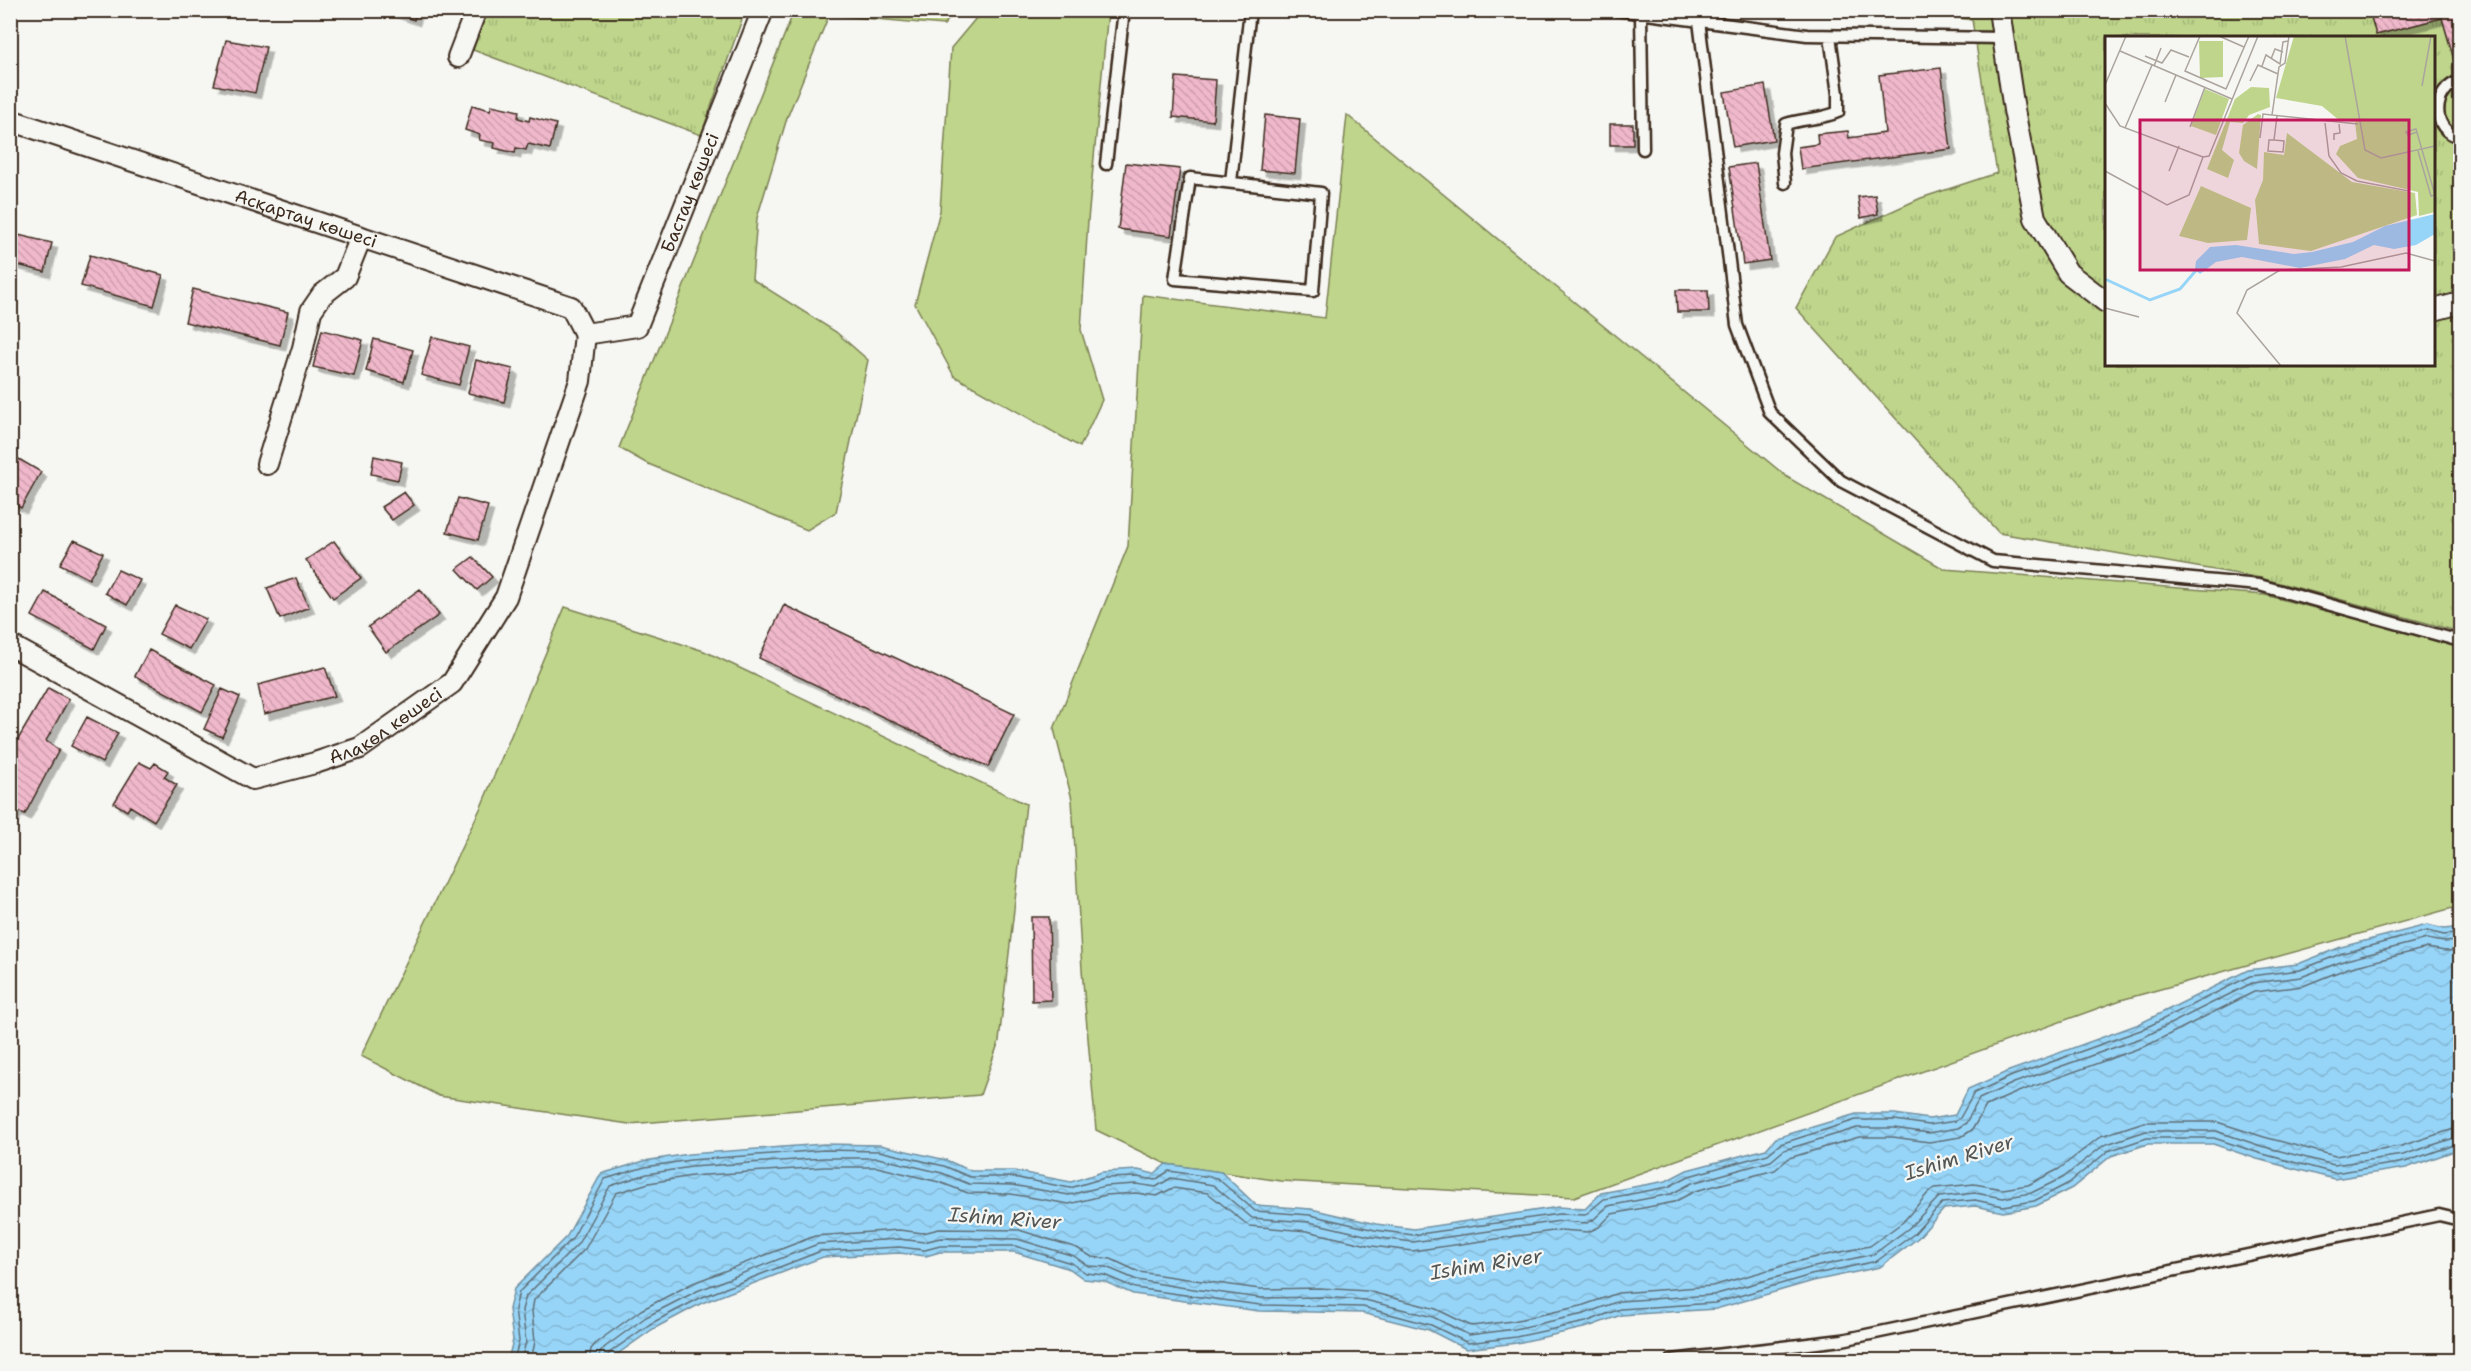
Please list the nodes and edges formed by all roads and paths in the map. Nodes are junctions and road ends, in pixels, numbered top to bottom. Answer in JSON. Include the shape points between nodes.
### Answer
{"nodes":[{"id":1,"x":476,"y":10,"type":"edge"},
{"id":2,"x":763,"y":10,"type":"edge"},
{"id":3,"x":1124,"y":10,"type":"edge"},
{"id":4,"x":1250,"y":10,"type":"edge"},
{"id":5,"x":1616,"y":10,"type":"edge"},
{"id":6,"x":1999,"y":10,"type":"edge"},
{"id":7,"x":1641,"y":14,"type":"junction"},
{"id":8,"x":1699,"y":21,"type":"junction"},
{"id":9,"x":1830,"y":36,"type":"junction"},
{"id":10,"x":2003,"y":38,"type":"junction"},
{"id":11,"x":458,"y":57,"type":"dead end"},
{"id":12,"x":2460,"y":81,"type":"edge"},
{"id":13,"x":10,"y":120,"type":"edge"},
{"id":14,"x":2460,"y":137,"type":"edge"},
{"id":15,"x":1642,"y":149,"type":"dead end"},
{"id":16,"x":1106,"y":164,"type":"dead end"},
{"id":17,"x":1231,"y":182,"type":"junction"},
{"id":18,"x":1785,"y":183,"type":"dead end"},
{"id":19,"x":361,"y":237,"type":"junction"},
{"id":20,"x":2105,"y":301,"type":"edge"},
{"id":21,"x":2460,"y":303,"type":"edge"},
{"id":22,"x":2435,"y":309,"type":"edge"},
{"id":23,"x":585,"y":334,"type":"junction"},
{"id":24,"x":267,"y":464,"type":"dead end"},
{"id":25,"x":2460,"y":641,"type":"edge"},
{"id":26,"x":10,"y":645,"type":"edge"},
{"id":27,"x":2460,"y":1220,"type":"edge"},
{"id":28,"x":1672,"y":1360,"type":"edge"}],
"edges":[{"from":1,"to":11,"type":"street"},
{"from":2,"to":23,"type":"street","name":"Бастау көшесі","via":[[637,326]]},
{"from":3,"to":16,"type":"lane"},
{"from":4,"to":17,"type":"lane"},
{"from":5,"to":7,"type":"lane"},
{"from":6,"to":10,"type":"street"},
{"from":7,"to":8,"type":"lane"},
{"from":7,"to":15,"type":"lane"},
{"from":8,"to":9,"type":"lane"},
{"from":8,"to":25,"type":"lane","via":[[1737,325],[1770,413],[1841,481],[1993,561],[2259,585]]},
{"from":9,"to":10,"type":"lane"},
{"from":9,"to":18,"type":"lane","via":[[1838,112],[1822,119],[1786,124],[1782,153]]},
{"from":10,"to":20,"type":"street","via":[[2035,218],[2068,273]]},
{"from":12,"to":14,"type":"lane","via":[[2449,84],[2440,97],[2439,110],[2442,125]]},
{"from":13,"to":19,"type":"street","name":"Асқартау көшесі"},
{"from":17,"to":17,"type":"lane","via":[[1190,177],[1176,279],[1313,291],[1321,193]]},
{"from":19,"to":23,"type":"street","name":"Асқартау көшесі","via":[[571,307]]},
{"from":19,"to":24,"type":"street","via":[[345,277],[322,295],[311,311]]},
{"from":21,"to":22,"type":"street"},
{"from":23,"to":26,"type":"street","name":"Алакөл көшесі","via":[[580,381],[506,597],[452,683],[360,748],[253,780]]},
{"from":27,"to":28,"type":"lane","via":[[2439,1215],[1842,1340]]}]}
